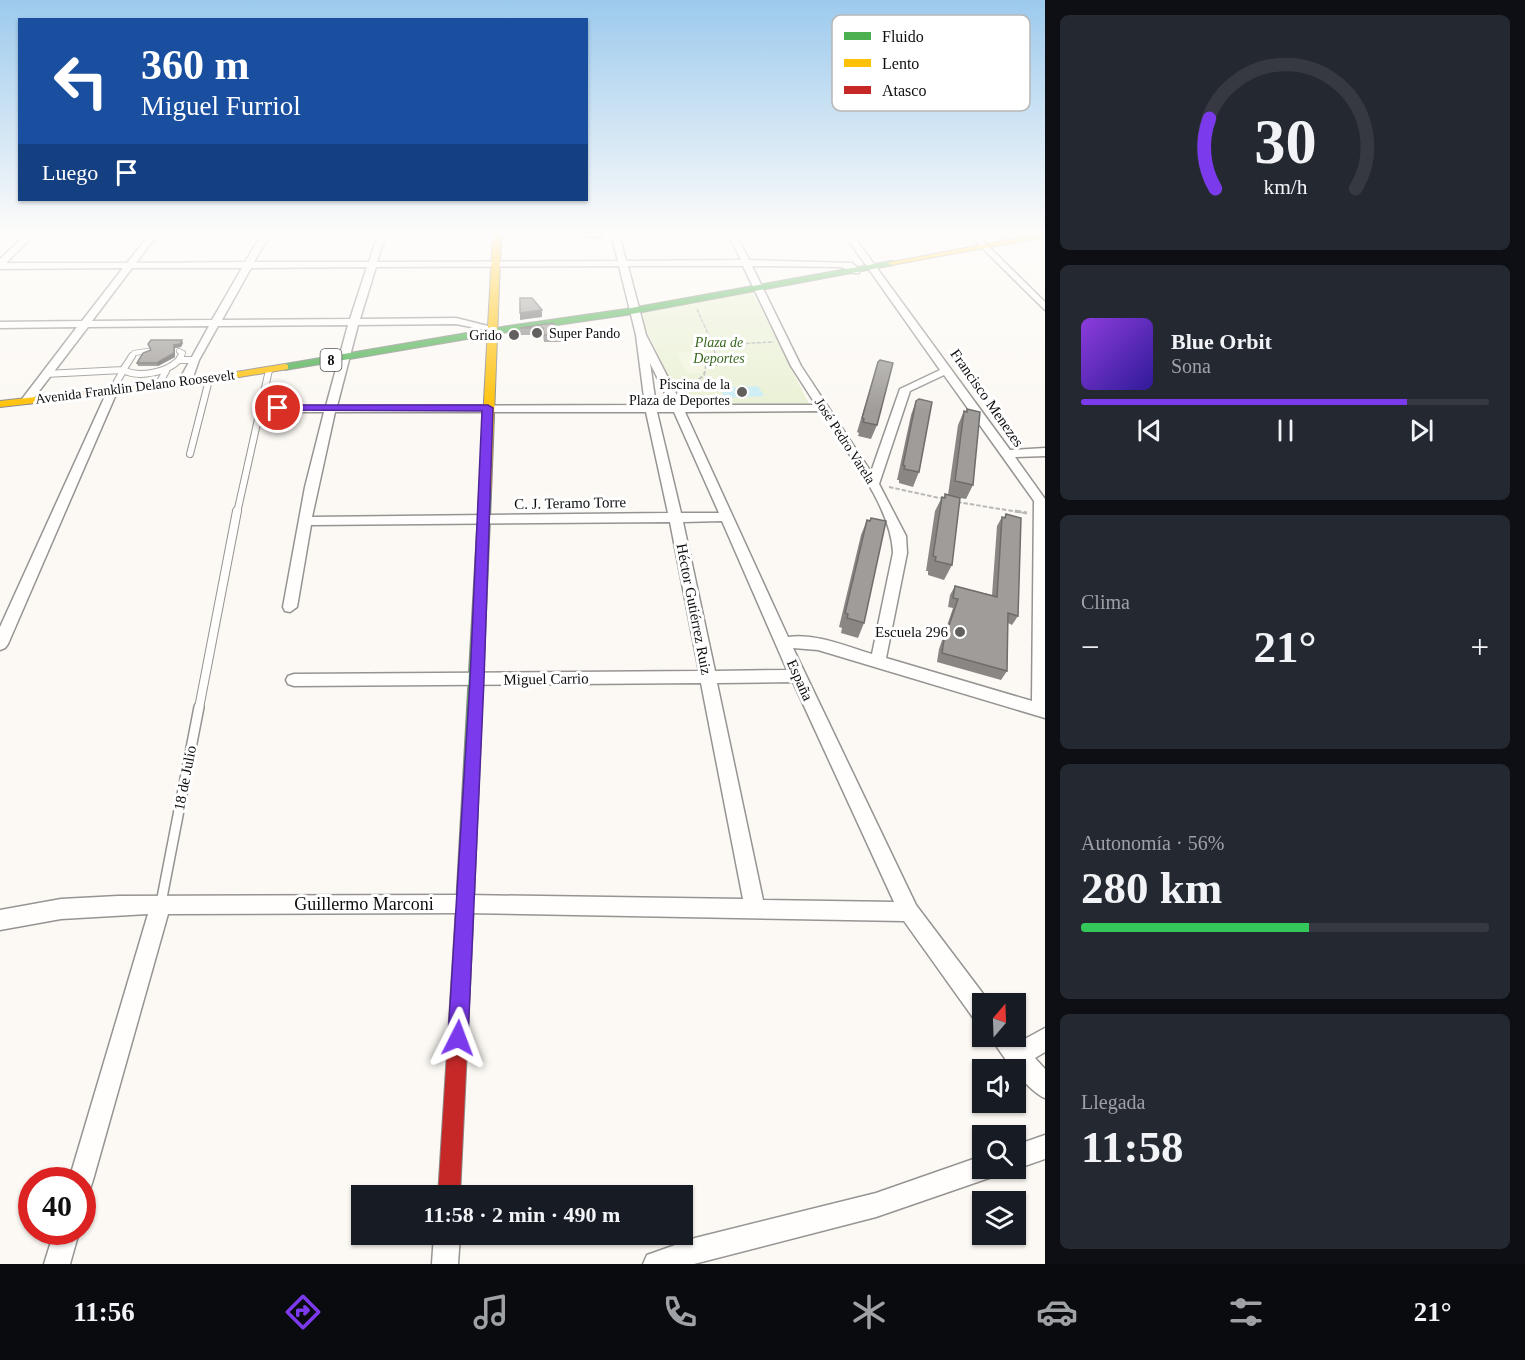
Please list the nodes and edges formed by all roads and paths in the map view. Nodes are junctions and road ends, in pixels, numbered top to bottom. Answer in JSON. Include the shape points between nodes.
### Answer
{"nodes":[{"id":1,"x":107,"y":293,"type":"edge"},
{"id":2,"x":232,"y":293,"type":"edge"},
{"id":3,"x":364,"y":293,"type":"edge"},
{"id":4,"x":494,"y":293,"type":"edge"},
{"id":5,"x":629,"y":293,"type":"edge"},
{"id":6,"x":733,"y":293,"type":"edge"},
{"id":7,"x":759,"y":293,"type":"edge"},
{"id":8,"x":890,"y":293,"type":"edge"},
{"id":9,"x":1031,"y":293,"type":"edge"},
{"id":10,"x":695,"y":299,"type":"junction"},
{"id":11,"x":1045,"y":307,"type":"edge"},
{"id":12,"x":634,"y":309,"type":"junction"},
{"id":13,"x":355,"y":322,"type":"junction"},
{"id":14,"x":215,"y":323,"type":"junction"},
{"id":15,"x":0,"y":325,"type":"edge"},
{"id":16,"x":81,"y":326,"type":"junction"},
{"id":17,"x":493,"y":330,"type":"junction"},
{"id":18,"x":641,"y":335,"type":"junction"},
{"id":19,"x":784,"y":342,"type":"junction"},
{"id":20,"x":713,"y":345,"type":"junction"},
{"id":21,"x":147,"y":351,"type":"edge"},
{"id":22,"x":179,"y":351,"type":"dead end"},
{"id":23,"x":344,"y":355,"type":"junction"},
{"id":24,"x":179,"y":360,"type":"junction"},
{"id":25,"x":194,"y":360,"type":"junction"},
{"id":26,"x":123,"y":370,"type":"junction"},
{"id":27,"x":269,"y":370,"type":"junction"},
{"id":28,"x":948,"y":370,"type":"junction"},
{"id":29,"x":45,"y":374,"type":"junction"},
{"id":30,"x":164,"y":375,"type":"junction"},
{"id":31,"x":186,"y":379,"type":"junction"},
{"id":32,"x":209,"y":380,"type":"junction"},
{"id":33,"x":113,"y":388,"type":"junction"},
{"id":34,"x":0,"y":396,"type":"edge"},
{"id":35,"x":28,"y":397,"type":"junction"},
{"id":36,"x":0,"y":404,"type":"edge"},
{"id":37,"x":675,"y":404,"type":"junction"},
{"id":38,"x":332,"y":407,"type":"junction"},
{"id":39,"x":488,"y":408,"type":"junction"},
{"id":40,"x":824,"y":408,"type":"junction"},
{"id":41,"x":260,"y":409,"type":"junction"},
{"id":42,"x":651,"y":409,"type":"junction"},
{"id":43,"x":1045,"y":452,"type":"edge"},
{"id":44,"x":190,"y":454,"type":"dead end"},
{"id":45,"x":1007,"y":454,"type":"junction"},
{"id":46,"x":873,"y":484,"type":"junction"},
{"id":47,"x":1041,"y":515,"type":"junction"},
{"id":48,"x":727,"y":517,"type":"junction"},
{"id":49,"x":676,"y":518,"type":"junction"},
{"id":50,"x":484,"y":520,"type":"junction"},
{"id":51,"x":305,"y":521,"type":"junction"},
{"id":52,"x":1043,"y":593,"type":"edge"},
{"id":53,"x":290,"y":607,"type":"dead end"},
{"id":54,"x":1043,"y":614,"type":"edge"},
{"id":55,"x":784,"y":643,"type":"junction"},
{"id":56,"x":0,"y":644,"type":"edge"},
{"id":57,"x":878,"y":662,"type":"junction"},
{"id":58,"x":798,"y":676,"type":"junction"},
{"id":59,"x":707,"y":677,"type":"junction"},
{"id":60,"x":294,"y":680,"type":"dead end"},
{"id":61,"x":477,"y":680,"type":"junction"},
{"id":62,"x":1042,"y":710,"type":"edge"},
{"id":63,"x":466,"y":904,"type":"junction"},
{"id":64,"x":161,"y":905,"type":"junction"},
{"id":65,"x":755,"y":910,"type":"junction"},
{"id":66,"x":909,"y":912,"type":"junction"},
{"id":67,"x":0,"y":920,"type":"edge"},
{"id":68,"x":972,"y":997,"type":"edge"},
{"id":69,"x":1044,"y":1042,"type":"edge"},
{"id":70,"x":1010,"y":1047,"type":"edge"},
{"id":71,"x":1017,"y":1056,"type":"junction"},
{"id":72,"x":1045,"y":1087,"type":"edge"},
{"id":73,"x":1045,"y":1147,"type":"edge"},
{"id":74,"x":1026,"y":1154,"type":"edge"},
{"id":75,"x":85,"y":1167,"type":"edge"},
{"id":76,"x":972,"y":1172,"type":"edge"},
{"id":77,"x":450,"y":1185,"type":"edge"},
{"id":78,"x":63,"y":1245,"type":"edge"},
{"id":79,"x":446,"y":1245,"type":"edge"},
{"id":80,"x":57,"y":1264,"type":"edge"},
{"id":81,"x":445,"y":1264,"type":"edge"},
{"id":82,"x":656,"y":1264,"type":"edge"}],
"edges":[{"from":1,"to":16,"type":"street"},
{"from":2,"to":14,"type":"street"},
{"from":3,"to":13,"type":"street"},
{"from":4,"to":17,"type":"main road"},
{"from":5,"to":12,"type":"street","name":"Héctor Gutiérrez Ruiz"},
{"from":6,"to":10,"type":"main road","name":"Avenida Franklin Delano Roosevelt","number":"8"},
{"from":7,"to":19,"type":"street","name":"José Pedro Varela"},
{"from":8,"to":28,"type":"street","name":"Francisco Menezes"},
{"from":9,"to":11,"type":"street"},
{"from":10,"to":12,"type":"main road","name":"Avenida Franklin Delano Roosevelt","number":"8"},
{"from":10,"to":20,"type":"path"},
{"from":12,"to":17,"type":"main road","name":"Avenida Franklin Delano Roosevelt","number":"8"},
{"from":12,"to":18,"type":"street","name":"Héctor Gutiérrez Ruiz"},
{"from":13,"to":14,"type":"street"},
{"from":13,"to":17,"type":"street","via":[[456,321]]},
{"from":13,"to":23,"type":"street"},
{"from":14,"to":16,"type":"street"},
{"from":14,"to":25,"type":"street"},
{"from":15,"to":16,"type":"street"},
{"from":16,"to":29,"type":"street"},
{"from":17,"to":23,"type":"main road","name":"Avenida Franklin Delano Roosevelt","number":"8"},
{"from":17,"to":39,"type":"main road"},
{"from":18,"to":37,"type":"street","name":"España"},
{"from":18,"to":42,"type":"street","name":"Héctor Gutiérrez Ruiz"},
{"from":19,"to":20,"type":"path"},
{"from":19,"to":40,"type":"street","name":"José Pedro Varela"},
{"from":20,"to":37,"type":"path","via":[[717,364],[706,366],[704,375]]},
{"from":21,"to":26,"type":"lane","via":[[134,353]]},
{"from":22,"to":24,"type":"lane","via":[[183,353]]},
{"from":23,"to":27,"type":"main road","name":"Avenida Franklin Delano Roosevelt","number":"8"},
{"from":23,"to":31,"type":"main road","name":"Avenida Franklin Delano Roosevelt","number":"8"},
{"from":23,"to":38,"type":"street"},
{"from":24,"to":25,"type":"lane"},
{"from":24,"to":30,"type":"lane"},
{"from":25,"to":31,"type":"street"},
{"from":26,"to":29,"type":"lane"},
{"from":26,"to":30,"type":"lane"},
{"from":26,"to":33,"type":"lane"},
{"from":27,"to":32,"type":"main road","name":"Avenida Franklin Delano Roosevelt","number":"8"},
{"from":27,"to":41,"type":"lane","name":"18 de Julio"},
{"from":28,"to":45,"type":"street","name":"Francisco Menezes"},
{"from":28,"to":46,"type":"street","via":[[905,389]]},
{"from":29,"to":35,"type":"street"},
{"from":30,"to":31,"type":"main road","name":"Avenida Franklin Delano Roosevelt","number":"8"},
{"from":30,"to":33,"type":"main road","name":"Avenida Franklin Delano Roosevelt","number":"8"},
{"from":31,"to":32,"type":"main road","name":"Avenida Franklin Delano Roosevelt","number":"8"},
{"from":31,"to":33,"type":"main road","name":"Avenida Franklin Delano Roosevelt","number":"8"},
{"from":32,"to":44,"type":"lane"},
{"from":33,"to":35,"type":"main road","name":"Avenida Franklin Delano Roosevelt","number":"8"},
{"from":33,"to":56,"type":"street"},
{"from":34,"to":35,"type":"main road","number":"8"},
{"from":35,"to":36,"type":"main road","number":"8"},
{"from":37,"to":40,"type":"street"},
{"from":37,"to":42,"type":"street"},
{"from":37,"to":48,"type":"street","name":"España"},
{"from":38,"to":39,"type":"street"},
{"from":38,"to":41,"type":"street"},
{"from":38,"to":51,"type":"street"},
{"from":39,"to":42,"type":"street"},
{"from":39,"to":50,"type":"main road"},
{"from":40,"to":46,"type":"street","name":"José Pedro Varela"},
{"from":41,"to":64,"type":"lane","name":"18 de Julio"},
{"from":42,"to":49,"type":"street","name":"Héctor Gutiérrez Ruiz"},
{"from":43,"to":45,"type":"street"},
{"from":45,"to":47,"type":"street","name":"Francisco Menezes","via":[[1037,494]]},
{"from":46,"to":47,"type":"path"},
{"from":46,"to":57,"type":"street","name":"José Pedro Varela","via":[[899,536],[900,553]]},
{"from":47,"to":52,"type":"street","name":"Francisco Menezes"},
{"from":48,"to":49,"type":"street","name":"C. J. Teramo Torre"},
{"from":48,"to":55,"type":"street","name":"España"},
{"from":49,"to":50,"type":"street","name":"C. J. Teramo Torre"},
{"from":49,"to":59,"type":"street","name":"Héctor Gutiérrez Ruiz"},
{"from":50,"to":51,"type":"street","name":"C. J. Teramo Torre"},
{"from":50,"to":61,"type":"main road"},
{"from":51,"to":53,"type":"street"},
{"from":52,"to":54,"type":"street","name":"Francisco Menezes"},
{"from":54,"to":62,"type":"street","name":"Francisco Menezes"},
{"from":55,"to":57,"type":"street","via":[[818,644]]},
{"from":55,"to":58,"type":"street","name":"España"},
{"from":57,"to":62,"type":"street"},
{"from":58,"to":59,"type":"street","name":"Miguel Carrio"},
{"from":58,"to":66,"type":"street","name":"España"},
{"from":59,"to":61,"type":"street","name":"Miguel Carrio"},
{"from":59,"to":65,"type":"street","name":"Héctor Gutiérrez Ruiz"},
{"from":60,"to":61,"type":"street","name":"Miguel Carrio"},
{"from":61,"to":63,"type":"main road"},
{"from":63,"to":64,"type":"street","name":"Guillermo Marconi"},
{"from":63,"to":65,"type":"street","name":"Guillermo Marconi"},
{"from":63,"to":77,"type":"main road"},
{"from":64,"to":67,"type":"street","name":"Guillermo Marconi","via":[[61,909]]},
{"from":64,"to":75,"type":"street","name":"18 de Julio"},
{"from":65,"to":66,"type":"street","name":"Guillermo Marconi"},
{"from":66,"to":68,"type":"street","name":"España"},
{"from":69,"to":71,"type":"street"},
{"from":70,"to":71,"type":"street"},
{"from":71,"to":72,"type":"street"},
{"from":73,"to":74,"type":"street"},
{"from":76,"to":82,"type":"street","via":[[876,1205]]},
{"from":78,"to":80,"type":"street"},
{"from":79,"to":81,"type":"street"}]}
